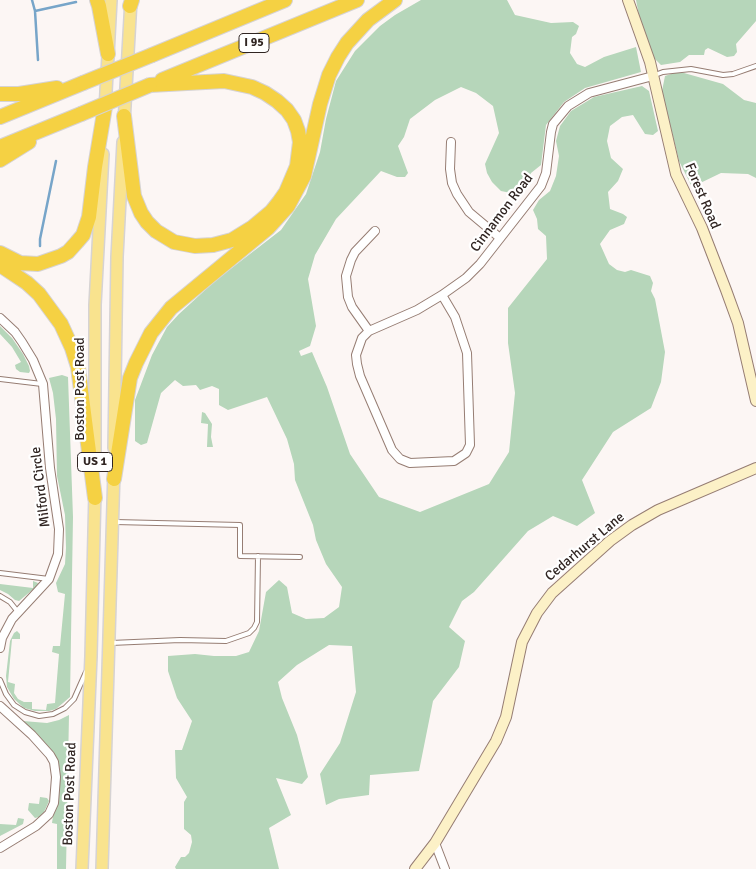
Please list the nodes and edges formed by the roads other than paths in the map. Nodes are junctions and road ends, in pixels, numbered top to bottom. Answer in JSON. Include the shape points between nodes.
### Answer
{"nodes":[{"id":1,"x":97,"y":0,"type":"edge"},
{"id":2,"x":111,"y":0,"type":"edge"},
{"id":3,"x":260,"y":0,"type":"edge"},
{"id":4,"x":285,"y":0,"type":"edge"},
{"id":5,"x":357,"y":0,"type":"edge"},
{"id":6,"x":395,"y":0,"type":"edge"},
{"id":7,"x":628,"y":0,"type":"edge"},
{"id":8,"x":131,"y":2,"type":"edge"},
{"id":9,"x":174,"y":46,"type":"junction"},
{"id":10,"x":108,"y":54,"type":"junction"},
{"id":11,"x":756,"y":66,"type":"edge"},
{"id":12,"x":652,"y":76,"type":"junction"},
{"id":13,"x":82,"y":84,"type":"junction"},
{"id":14,"x":150,"y":85,"type":"junction"},
{"id":15,"x":0,"y":94,"type":"edge"},
{"id":16,"x":105,"y":107,"type":"junction"},
{"id":17,"x":75,"y":116,"type":"junction"},
{"id":18,"x":124,"y":116,"type":"junction"},
{"id":19,"x":0,"y":117,"type":"edge"},
{"id":20,"x":451,"y":142,"type":"dead end"},
{"id":21,"x":0,"y":147,"type":"edge"},
{"id":22,"x":0,"y":160,"type":"edge"},
{"id":23,"x":375,"y":231,"type":"dead end"},
{"id":24,"x":500,"y":238,"type":"junction"},
{"id":25,"x":0,"y":253,"type":"edge"},
{"id":26,"x":0,"y":265,"type":"edge"},
{"id":27,"x":442,"y":295,"type":"junction"},
{"id":28,"x":0,"y":318,"type":"edge"},
{"id":29,"x":369,"y":331,"type":"junction"},
{"id":30,"x":0,"y":379,"type":"edge"},
{"id":31,"x":43,"y":384,"type":"junction"},
{"id":32,"x":756,"y":400,"type":"edge"},
{"id":33,"x":756,"y":468,"type":"edge"},
{"id":34,"x":114,"y":479,"type":"junction"},
{"id":35,"x":95,"y":498,"type":"junction"},
{"id":36,"x":113,"y":522,"type":"junction"},
{"id":37,"x":258,"y":556,"type":"junction"},
{"id":38,"x":300,"y":557,"type":"dead end"},
{"id":39,"x":0,"y":574,"type":"edge"},
{"id":40,"x":49,"y":579,"type":"junction"},
{"id":41,"x":0,"y":596,"type":"edge"},
{"id":42,"x":18,"y":612,"type":"junction"},
{"id":43,"x":109,"y":643,"type":"junction"},
{"id":44,"x":0,"y":648,"type":"edge"},
{"id":45,"x":91,"y":656,"type":"junction"},
{"id":46,"x":0,"y":680,"type":"edge"},
{"id":47,"x":0,"y":706,"type":"edge"},
{"id":48,"x":435,"y":843,"type":"junction"},
{"id":49,"x":0,"y":848,"type":"edge"},
{"id":50,"x":82,"y":869,"type":"edge"},
{"id":51,"x":102,"y":869,"type":"edge"},
{"id":52,"x":415,"y":869,"type":"edge"},
{"id":53,"x":446,"y":869,"type":"edge"}],
"edges":[{"from":1,"to":10,"type":"highway"},
{"from":2,"to":10,"type":"main road","name":"Boston Post Road","number":"US 1"},
{"from":3,"to":9,"type":"highway"},
{"from":4,"to":9,"type":"highway","number":"I 95"},
{"from":5,"to":14,"type":"highway","number":"I 95"},
{"from":6,"to":34,"type":"highway","via":[[363,25],[338,56],[320,104],[304,176],[288,206],[268,228],[171,308],[151,333],[130,378]]},
{"from":7,"to":12,"type":"street","name":"Forest Road"},
{"from":8,"to":18,"type":"main road","number":"US 1"},
{"from":9,"to":13,"type":"highway","number":"I 95","bridge":true},
{"from":10,"to":16,"type":"main road","name":"Boston Post Road","number":"US 1"},
{"from":11,"to":12,"type":"lane","via":[[723,75],[691,69]]},
{"from":12,"to":24,"type":"street","name":"Cinnamon Road","via":[[589,92],[562,111],[553,124],[543,182]]},
{"from":12,"to":32,"type":"street","name":"Forest Road","via":[[676,174],[702,228],[738,323]]},
{"from":13,"to":15,"type":"highway"},
{"from":13,"to":19,"type":"highway","number":"I 95"},
{"from":14,"to":17,"type":"highway","number":"I 95","bridge":true},
{"from":14,"to":18,"type":"highway","via":[[213,80],[233,82],[266,93],[282,105],[294,120],[300,142],[297,166],[279,202],[254,228],[232,240],[195,246],[174,242],[147,222],[134,196]]},
{"from":16,"to":25,"type":"highway","via":[[89,217],[77,242],[61,256],[38,264],[20,262]]},
{"from":16,"to":35,"type":"main road","name":"Boston Post Road","number":"US 1","via":[[95,305]]},
{"from":17,"to":21,"type":"highway","number":"I 95"},
{"from":17,"to":22,"type":"highway"},
{"from":18,"to":34,"type":"main road","number":"US 1","via":[[117,258]]},
{"from":20,"to":24,"type":"street","via":[[450,169],[457,194],[469,212]]},
{"from":23,"to":29,"type":"street","via":[[355,252],[346,276],[352,307]]},
{"from":24,"to":27,"type":"street","name":"Cinnamon Road","via":[[466,278]]},
{"from":26,"to":35,"type":"highway","via":[[39,294],[61,324],[72,348],[78,367]]},
{"from":27,"to":29,"type":"street","name":"Cinnamon Road"},
{"from":27,"to":29,"type":"street","via":[[464,338],[468,362],[470,441],[468,451],[457,459],[410,463],[400,459],[392,450],[357,364],[359,344]]},
{"from":28,"to":31,"type":"street","name":"Milford Circle","via":[[15,332],[34,360]]},
{"from":30,"to":31,"type":"lane"},
{"from":31,"to":40,"type":"street","name":"Milford Circle","via":[[59,528],[58,554]]},
{"from":33,"to":48,"type":"street","name":"Cedarhurst Lane","via":[[632,524],[552,593],[522,642],[506,717],[496,741]]},
{"from":34,"to":36,"type":"main road","number":"US 1"},
{"from":35,"to":45,"type":"main road","name":"Boston Post Road","number":"US 1"},
{"from":36,"to":37,"type":"lane","via":[[240,525],[240,556]]},
{"from":36,"to":43,"type":"main road","number":"US 1"},
{"from":37,"to":38,"type":"lane"},
{"from":37,"to":43,"type":"lane","via":[[257,622],[249,633],[226,641]]},
{"from":39,"to":40,"type":"lane"},
{"from":40,"to":42,"type":"street","name":"Milford Circle"},
{"from":41,"to":42,"type":"lane"},
{"from":42,"to":44,"type":"street","name":"Milford Circle","via":[[6,629]]},
{"from":43,"to":51,"type":"main road","number":"US 1"},
{"from":45,"to":46,"type":"lane","via":[[84,680],[74,698],[53,714],[39,716],[20,710],[9,700]]},
{"from":45,"to":50,"type":"main road","name":"Boston Post Road","number":"US 1"},
{"from":47,"to":49,"type":"street","via":[[50,755],[56,777],[54,803],[49,814]]},
{"from":48,"to":52,"type":"street","name":"Cedarhurst Lane"},
{"from":48,"to":53,"type":"street"}]}
